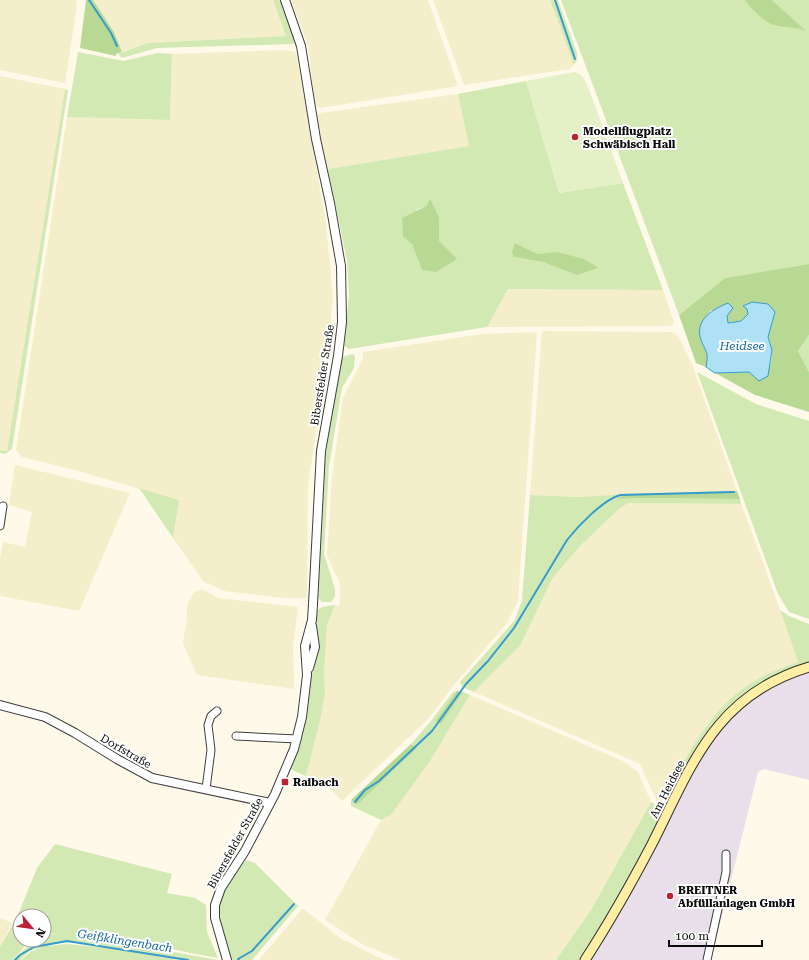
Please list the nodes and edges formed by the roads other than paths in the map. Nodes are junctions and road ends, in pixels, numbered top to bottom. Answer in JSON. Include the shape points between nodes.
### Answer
{"nodes":[{"id":1,"x":285,"y":0,"type":"edge"},
{"id":2,"x":3,"y":506,"type":"dead end"},
{"id":3,"x":0,"y":526,"type":"edge"},
{"id":4,"x":809,"y":667,"type":"edge"},
{"id":5,"x":0,"y":705,"type":"edge"},
{"id":6,"x":217,"y":711,"type":"dead end"},
{"id":7,"x":236,"y":736,"type":"dead end"},
{"id":8,"x":297,"y":739,"type":"junction"},
{"id":9,"x":206,"y":789,"type":"junction"},
{"id":10,"x":270,"y":803,"type":"junction"},
{"id":11,"x":726,"y":854,"type":"dead end"},
{"id":12,"x":227,"y":960,"type":"edge"},
{"id":13,"x":585,"y":960,"type":"edge"},
{"id":14,"x":707,"y":960,"type":"edge"}],
"edges":[{"from":1,"to":8,"type":"street","name":"Bibersfelder Straße","via":[[301,46],[311,112],[338,243],[342,322],[321,451],[312,620],[315,647],[306,675]]},
{"from":2,"to":3,"type":"street"},
{"from":4,"to":13,"type":"main road","name":"Am Heidsee","via":[[785,675],[753,693],[718,725],[690,768],[637,873]]},
{"from":5,"to":9,"type":"street","name":"Dorfstraße","via":[[51,720],[144,775],[170,783]]},
{"from":6,"to":9,"type":"street","via":[[211,716],[208,725],[211,750]]},
{"from":7,"to":8,"type":"street"},
{"from":8,"to":10,"type":"street","name":"Bibersfelder Straße","via":[[289,764]]},
{"from":9,"to":10,"type":"street","name":"Dorfstraße"},
{"from":10,"to":12,"type":"street","name":"Bibersfelder Straße","via":[[245,852],[221,888],[215,904],[215,918]]},
{"from":11,"to":14,"type":"street","via":[[726,872]]}]}
